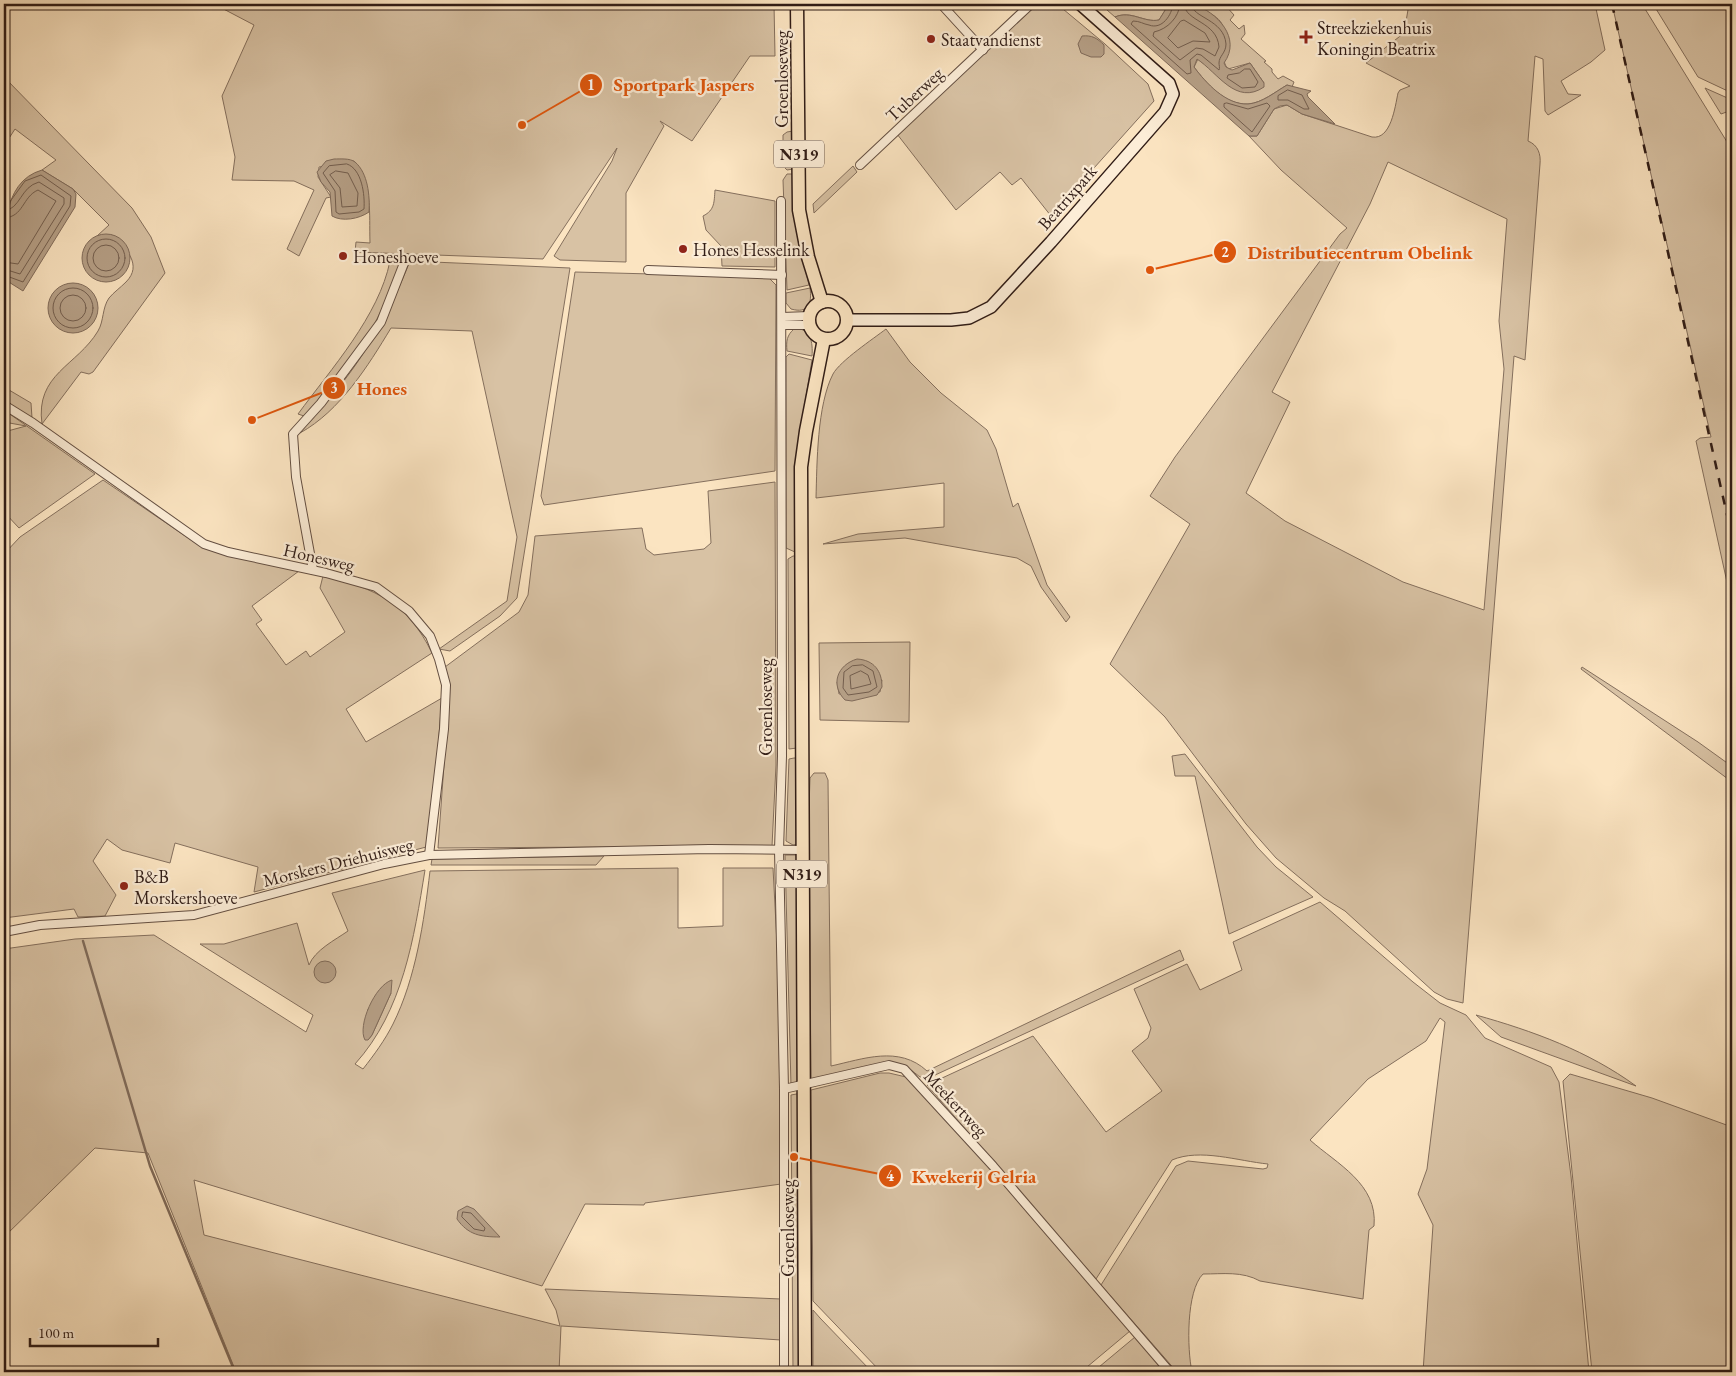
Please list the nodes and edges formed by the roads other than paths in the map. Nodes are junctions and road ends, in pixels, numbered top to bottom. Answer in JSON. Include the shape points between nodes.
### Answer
{"nodes":[{"id":1,"x":797,"y":4,"type":"edge"},
{"id":2,"x":941,"y":4,"type":"edge"},
{"id":3,"x":1031,"y":4,"type":"edge"},
{"id":4,"x":1080,"y":4,"type":"edge"},
{"id":5,"x":983,"y":50,"type":"junction"},
{"id":6,"x":860,"y":165,"type":"dead end"},
{"id":7,"x":781,"y":201,"type":"dead end"},
{"id":8,"x":406,"y":258,"type":"dead end"},
{"id":9,"x":648,"y":270,"type":"dead end"},
{"id":10,"x":782,"y":275,"type":"junction"},
{"id":11,"x":822,"y":302,"type":"junction"},
{"id":12,"x":782,"y":317,"type":"junction"},
{"id":13,"x":847,"y":320,"type":"junction"},
{"id":14,"x":809,"y":321,"type":"junction"},
{"id":15,"x":782,"y":325,"type":"junction"},
{"id":16,"x":824,"y":339,"type":"junction"},
{"id":17,"x":4,"y":405,"type":"edge"},
{"id":18,"x":313,"y":570,"type":"junction"},
{"id":19,"x":779,"y":850,"type":"junction"},
{"id":20,"x":802,"y":850,"type":"junction"},
{"id":21,"x":429,"y":855,"type":"junction"},
{"id":22,"x":4,"y":932,"type":"edge"},
{"id":23,"x":803,"y":1084,"type":"junction"},
{"id":24,"x":784,"y":1089,"type":"junction"},
{"id":25,"x":784,"y":1372,"type":"edge"},
{"id":26,"x":805,"y":1372,"type":"edge"},
{"id":27,"x":1170,"y":1372,"type":"edge"}],
"edges":[{"from":1,"to":11,"type":"main road","name":"Groenloseweg","number":"N319","via":[[799,210],[808,257]]},
{"from":2,"to":5,"type":"street"},
{"from":3,"to":5,"type":"street","name":"Tuberweg"},
{"from":4,"to":13,"type":"street","name":"Beatrixpark","via":[[1169,83],[1173,94],[1165,112],[991,307],[969,318],[951,320]]},
{"from":5,"to":6,"type":"street","name":"Tuberweg"},
{"from":7,"to":10,"type":"street","name":"Groenloseweg"},
{"from":8,"to":18,"type":"street","via":[[381,322],[321,403],[293,434],[296,477]]},
{"from":9,"to":10,"type":"street"},
{"from":10,"to":12,"type":"street","name":"Groenloseweg"},
{"from":11,"to":13,"type":"main road","via":[[837,303]]},
{"from":11,"to":14,"type":"main road","via":[[812,309]]},
{"from":12,"to":14,"type":"street"},
{"from":12,"to":15,"type":"street","name":"Groenloseweg"},
{"from":13,"to":16,"type":"main road","via":[[842,334],[834,339]]},
{"from":14,"to":15,"type":"street"},
{"from":14,"to":16,"type":"main road","via":[[814,334]]},
{"from":15,"to":19,"type":"street","name":"Groenloseweg"},
{"from":16,"to":20,"type":"main road","name":"Groenloseweg","number":"N319","via":[[801,467]]},
{"from":17,"to":18,"type":"street","name":"Honesweg","via":[[204,544]]},
{"from":18,"to":21,"type":"street","name":"Honesweg","via":[[376,587],[421,624],[436,649],[446,685],[446,707]]},
{"from":19,"to":20,"type":"street","name":"Morskers Driehuisweg"},
{"from":19,"to":21,"type":"street","name":"Morskers Driehuisweg","via":[[709,848]]},
{"from":19,"to":24,"type":"street","name":"Groenloseweg"},
{"from":20,"to":23,"type":"main road","name":"Groenloseweg","number":"N319"},
{"from":21,"to":22,"type":"street","name":"Morskers Driehuisweg","via":[[194,915],[40,924]]},
{"from":23,"to":24,"type":"street"},
{"from":23,"to":26,"type":"main road","name":"Groenloseweg","number":"N319"},
{"from":23,"to":27,"type":"street","name":"Meekertweg","via":[[889,1065],[904,1069],[993,1166]]},
{"from":24,"to":25,"type":"street","name":"Groenloseweg"}]}
